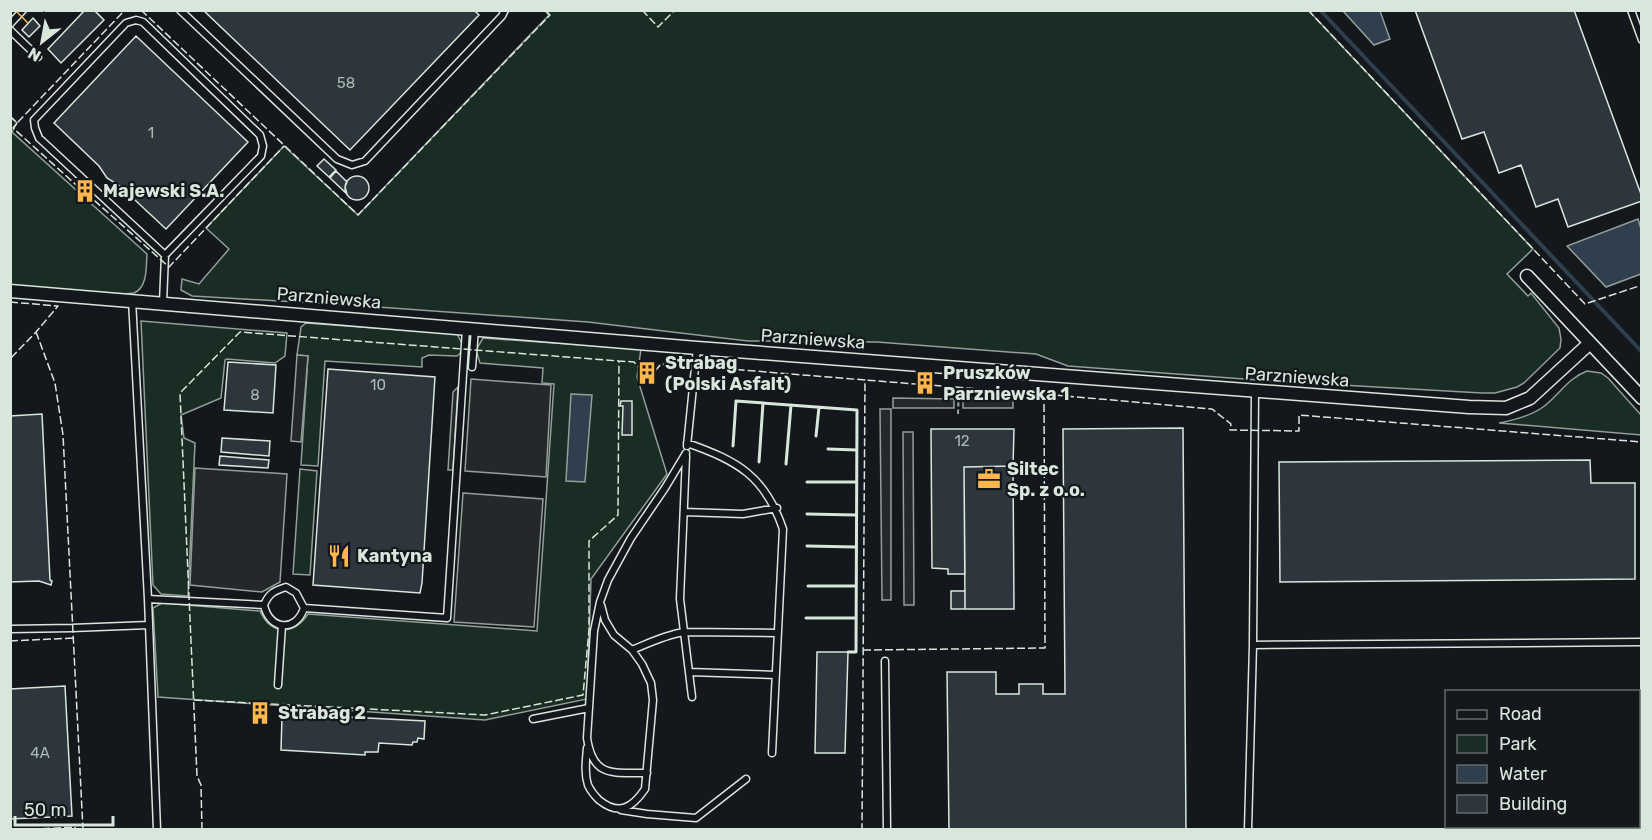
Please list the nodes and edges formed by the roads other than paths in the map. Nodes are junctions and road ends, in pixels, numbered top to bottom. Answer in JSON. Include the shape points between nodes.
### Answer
{"nodes":[{"id":1,"x":23,"y":10,"type":"edge"},
{"id":2,"x":180,"y":10,"type":"edge"},
{"id":3,"x":505,"y":10,"type":"edge"},
{"id":4,"x":1631,"y":10,"type":"edge"},
{"id":5,"x":10,"y":24,"type":"edge"},
{"id":6,"x":10,"y":30,"type":"edge"},
{"id":7,"x":1641,"y":40,"type":"edge"},
{"id":8,"x":38,"y":57,"type":"dead end"},
{"id":9,"x":165,"y":255,"type":"junction"},
{"id":10,"x":1527,"y":276,"type":"dead end"},
{"id":11,"x":10,"y":291,"type":"edge"},
{"id":12,"x":132,"y":300,"type":"junction"},
{"id":13,"x":163,"y":303,"type":"junction"},
{"id":14,"x":471,"y":329,"type":"junction"},
{"id":15,"x":1590,"y":343,"type":"junction"},
{"id":16,"x":697,"y":348,"type":"junction"},
{"id":17,"x":472,"y":367,"type":"dead end"},
{"id":18,"x":1255,"y":392,"type":"junction"},
{"id":19,"x":1641,"y":398,"type":"edge"},
{"id":20,"x":687,"y":442,"type":"junction"},
{"id":21,"x":686,"y":453,"type":"junction"},
{"id":22,"x":777,"y":508,"type":"junction"},
{"id":23,"x":684,"y":512,"type":"junction"},
{"id":24,"x":148,"y":599,"type":"junction"},
{"id":25,"x":600,"y":602,"type":"junction"},
{"id":26,"x":264,"y":604,"type":"junction"},
{"id":27,"x":304,"y":608,"type":"junction"},
{"id":28,"x":149,"y":625,"type":"junction"},
{"id":29,"x":282,"y":625,"type":"junction"},
{"id":30,"x":10,"y":629,"type":"edge"},
{"id":31,"x":684,"y":632,"type":"junction"},
{"id":32,"x":778,"y":633,"type":"junction"},
{"id":33,"x":1641,"y":642,"type":"edge"},
{"id":34,"x":1252,"y":645,"type":"junction"},
{"id":35,"x":632,"y":650,"type":"junction"},
{"id":36,"x":885,"y":661,"type":"dead end"},
{"id":37,"x":688,"y":672,"type":"junction"},
{"id":38,"x":776,"y":675,"type":"junction"},
{"id":39,"x":278,"y":685,"type":"dead end"},
{"id":40,"x":692,"y":697,"type":"dead end"},
{"id":41,"x":589,"y":708,"type":"junction"},
{"id":42,"x":533,"y":719,"type":"dead end"},
{"id":43,"x":587,"y":738,"type":"junction"},
{"id":44,"x":772,"y":753,"type":"dead end"},
{"id":45,"x":647,"y":773,"type":"junction"},
{"id":46,"x":746,"y":779,"type":"dead end"},
{"id":47,"x":621,"y":809,"type":"junction"},
{"id":48,"x":157,"y":830,"type":"edge"},
{"id":49,"x":887,"y":830,"type":"edge"},
{"id":50,"x":1248,"y":830,"type":"edge"}],
"edges":[{"from":1,"to":5,"type":"lane"},
{"from":2,"to":3,"type":"lane","via":[[337,159],[352,165],[365,161]]},
{"from":4,"to":7,"type":"lane"},
{"from":6,"to":8,"type":"lane"},
{"from":9,"to":9,"type":"lane","via":[[261,156],[263,146],[260,135],[143,22],[136,20],[126,23],[34,120],[39,138]]},
{"from":9,"to":13,"type":"lane"},
{"from":10,"to":15,"type":"street"},
{"from":11,"to":12,"type":"street","name":"Parzniewska"},
{"from":12,"to":13,"type":"street","name":"Parzniewska"},
{"from":12,"to":24,"type":"lane"},
{"from":13,"to":14,"type":"street","name":"Parzniewska"},
{"from":14,"to":16,"type":"street","name":"Parzniewska"},
{"from":14,"to":17,"type":"lane"},
{"from":14,"to":27,"type":"lane","via":[[447,618]]},
{"from":15,"to":18,"type":"street","name":"Parzniewska","via":[[1530,398],[1506,408]]},
{"from":15,"to":19,"type":"street"},
{"from":16,"to":18,"type":"street","name":"Parzniewska"},
{"from":16,"to":20,"type":"lane"},
{"from":18,"to":34,"type":"lane"},
{"from":20,"to":21,"type":"lane"},
{"from":20,"to":22,"type":"lane","via":[[735,462]]},
{"from":21,"to":23,"type":"lane"},
{"from":21,"to":25,"type":"lane","via":[[631,538]]},
{"from":22,"to":23,"type":"lane","via":[[743,514]]},
{"from":22,"to":32,"type":"lane","via":[[783,529]]},
{"from":23,"to":31,"type":"lane","via":[[680,598]]},
{"from":24,"to":26,"type":"lane"},
{"from":24,"to":28,"type":"lane"},
{"from":25,"to":35,"type":"lane","via":[[614,635]]},
{"from":25,"to":41,"type":"lane"},
{"from":26,"to":27,"type":"lane","via":[[268,596],[286,587],[296,593]]},
{"from":26,"to":29,"type":"lane","via":[[271,621]]},
{"from":27,"to":29,"type":"lane","via":[[297,621]]},
{"from":28,"to":30,"type":"lane"},
{"from":28,"to":48,"type":"lane"},
{"from":29,"to":39,"type":"lane"},
{"from":31,"to":32,"type":"lane"},
{"from":31,"to":35,"type":"lane"},
{"from":31,"to":37,"type":"lane"},
{"from":32,"to":38,"type":"lane"},
{"from":33,"to":34,"type":"lane"},
{"from":34,"to":50,"type":"lane"},
{"from":35,"to":45,"type":"lane","via":[[651,683]]},
{"from":36,"to":49,"type":"lane"},
{"from":37,"to":38,"type":"lane"},
{"from":37,"to":40,"type":"lane"},
{"from":38,"to":44,"type":"lane"},
{"from":41,"to":42,"type":"lane"},
{"from":41,"to":43,"type":"lane"},
{"from":43,"to":45,"type":"lane","via":[[589,752],[604,770]]},
{"from":43,"to":47,"type":"lane","via":[[588,784],[604,804]]},
{"from":45,"to":47,"type":"lane","via":[[639,798]]},
{"from":46,"to":47,"type":"lane","via":[[696,818]]}]}
